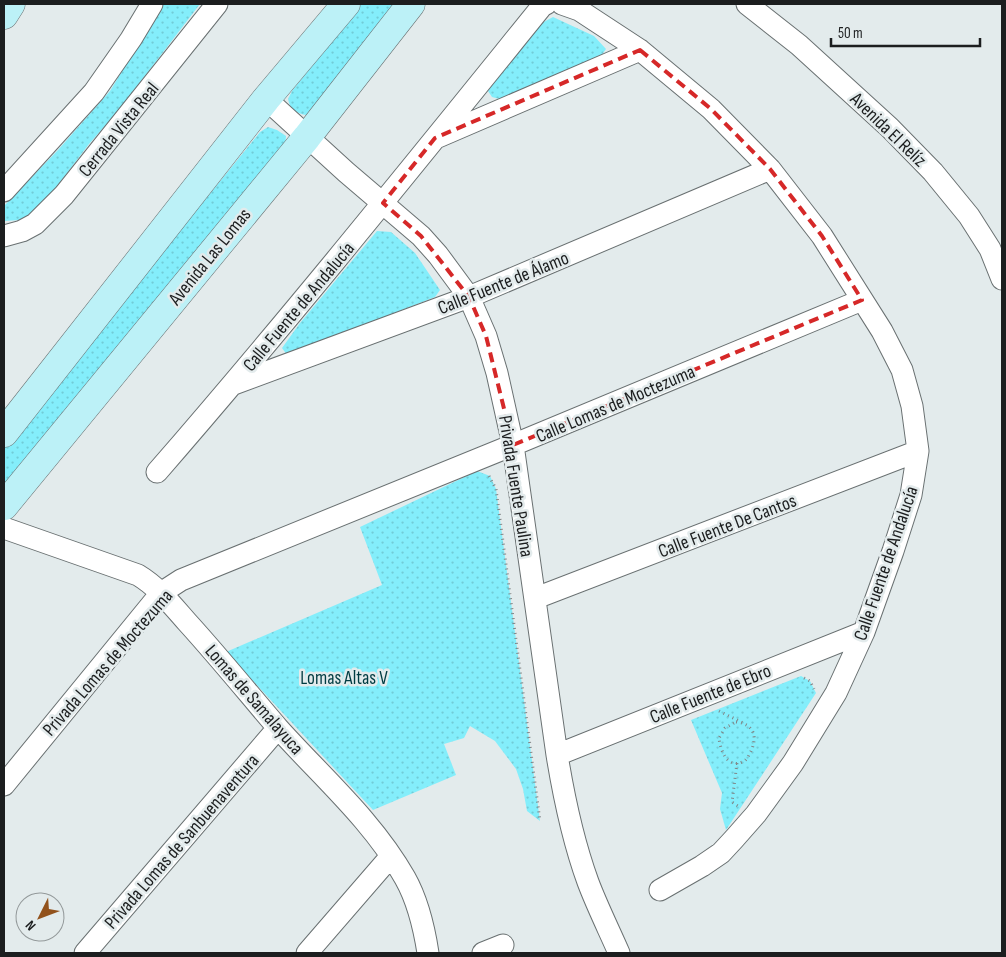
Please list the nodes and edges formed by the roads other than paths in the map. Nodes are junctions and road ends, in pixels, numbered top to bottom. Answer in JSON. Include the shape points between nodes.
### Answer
{"nodes":[{"id":1,"x":11,"y":4,"type":"edge"},
{"id":2,"x":152,"y":4,"type":"edge"},
{"id":3,"x":217,"y":4,"type":"edge"},
{"id":4,"x":346,"y":4,"type":"edge"},
{"id":5,"x":411,"y":4,"type":"edge"},
{"id":6,"x":546,"y":4,"type":"edge"},
{"id":7,"x":562,"y":4,"type":"edge"},
{"id":8,"x":746,"y":4,"type":"edge"},
{"id":9,"x":4,"y":14,"type":"edge"},
{"id":10,"x":640,"y":50,"type":"junction"},
{"id":11,"x":266,"y":99,"type":"junction"},
{"id":12,"x":307,"y":137,"type":"junction"},
{"id":13,"x":435,"y":138,"type":"junction"},
{"id":14,"x":770,"y":169,"type":"junction"},
{"id":15,"x":4,"y":191,"type":"edge"},
{"id":16,"x":383,"y":203,"type":"junction"},
{"id":17,"x":4,"y":236,"type":"edge"},
{"id":18,"x":1002,"y":279,"type":"edge"},
{"id":19,"x":469,"y":298,"type":"junction"},
{"id":20,"x":862,"y":300,"type":"junction"},
{"id":21,"x":232,"y":385,"type":"junction"},
{"id":22,"x":4,"y":433,"type":"edge"},
{"id":23,"x":513,"y":445,"type":"junction"},
{"id":24,"x":918,"y":451,"type":"junction"},
{"id":25,"x":157,"y":472,"type":"dead end"},
{"id":26,"x":4,"y":506,"type":"edge"},
{"id":27,"x":4,"y":528,"type":"edge"},
{"id":28,"x":228,"y":560,"type":"joint"},
{"id":29,"x":161,"y":594,"type":"junction"},
{"id":30,"x":536,"y":598,"type":"junction"},
{"id":31,"x":864,"y":632,"type":"junction"},
{"id":32,"x":278,"y":728,"type":"junction"},
{"id":33,"x":557,"y":755,"type":"junction"},
{"id":34,"x":4,"y":785,"type":"edge"},
{"id":35,"x":390,"y":856,"type":"junction"},
{"id":36,"x":660,"y":890,"type":"dead end"},
{"id":37,"x":503,"y":945,"type":"dead end"},
{"id":38,"x":85,"y":953,"type":"edge"},
{"id":39,"x":307,"y":953,"type":"edge"},
{"id":40,"x":428,"y":953,"type":"edge"},
{"id":41,"x":484,"y":953,"type":"edge"},
{"id":42,"x":618,"y":953,"type":"edge"}],
"edges":[{"from":1,"to":9,"type":"main road"},
{"from":2,"to":15,"type":"street","via":[[94,92]]},
{"from":3,"to":17,"type":"street","name":"Cerrada Vista Real","via":[[64,195],[35,224]]},
{"from":4,"to":11,"type":"main road"},
{"from":5,"to":12,"type":"main road","name":"Avenida Las Lomas"},
{"from":6,"to":13,"type":"street","name":"Calle Fuente de Andalucía"},
{"from":7,"to":10,"type":"street","name":"Calle Fuente de Andalucía","via":[[580,10]]},
{"from":8,"to":18,"type":"street","name":"Avenida El Relíz","via":[[800,45],[933,172],[969,216],[990,249]]},
{"from":10,"to":13,"type":"street","name":"Calle Fuente de Andalucía"},
{"from":10,"to":14,"type":"street","name":"Calle Fuente de Andalucía","via":[[711,110]]},
{"from":11,"to":12,"type":"street","name":"Privada Fuente Paulina"},
{"from":11,"to":22,"type":"main road"},
{"from":12,"to":16,"type":"street","name":"Privada Fuente Paulina"},
{"from":12,"to":26,"type":"main road","name":"Avenida Las Lomas"},
{"from":13,"to":16,"type":"street","name":"Calle Fuente de Andalucía"},
{"from":14,"to":19,"type":"street","name":"Calle Fuente de Álamo"},
{"from":14,"to":20,"type":"street","name":"Calle Fuente de Andalucía","via":[[822,236]]},
{"from":16,"to":19,"type":"street","name":"Privada Fuente Paulina","via":[[421,236]]},
{"from":16,"to":21,"type":"street","name":"Calle Fuente de Andalucía"},
{"from":19,"to":21,"type":"street","name":"Calle Fuente de Álamo"},
{"from":19,"to":23,"type":"street","name":"Privada Fuente Paulina","via":[[486,336]]},
{"from":20,"to":23,"type":"street","name":"Calle Lomas de Moctezuma"},
{"from":20,"to":24,"type":"street","name":"Calle Fuente de Andalucía","via":[[902,370],[912,406]]},
{"from":21,"to":25,"type":"street","name":"Calle Fuente de Andalucía"},
{"from":23,"to":28,"type":"street","name":"Calle Lomas de Moctezuma"},
{"from":23,"to":30,"type":"street","name":"Privada Fuente Paulina"},
{"from":24,"to":30,"type":"street","name":"Calle Fuente De Cantos"},
{"from":24,"to":31,"type":"street","name":"Calle Fuente de Andalucía","via":[[910,495]]},
{"from":27,"to":29,"type":"street","name":"Lomas de Samalayuca","via":[[138,575],[148,580]]},
{"from":28,"to":29,"type":"street","name":"Privada Lomas de Moctezuma","via":[[181,580]]},
{"from":29,"to":32,"type":"street","name":"Lomas de Samalayuca"},
{"from":29,"to":34,"type":"street","name":"Privada Lomas de Moctezuma"},
{"from":30,"to":33,"type":"street","name":"Privada Fuente Paulina"},
{"from":31,"to":33,"type":"street","name":"Calle Fuente de Ebro"},
{"from":31,"to":36,"type":"street","name":"Calle Fuente de Andalucía","via":[[836,693],[793,763],[756,814],[721,853]]},
{"from":32,"to":35,"type":"street","name":"Lomas de Samalayuca","via":[[367,825]]},
{"from":32,"to":38,"type":"street","name":"Privada Lomas de Sanbuenaventura"},
{"from":33,"to":42,"type":"street","name":"Privada Fuente Paulina","via":[[574,838]]},
{"from":35,"to":39,"type":"street"},
{"from":35,"to":40,"type":"street","name":"Lomas de Samalayuca","via":[[415,898]]},
{"from":37,"to":41,"type":"street"}]}
